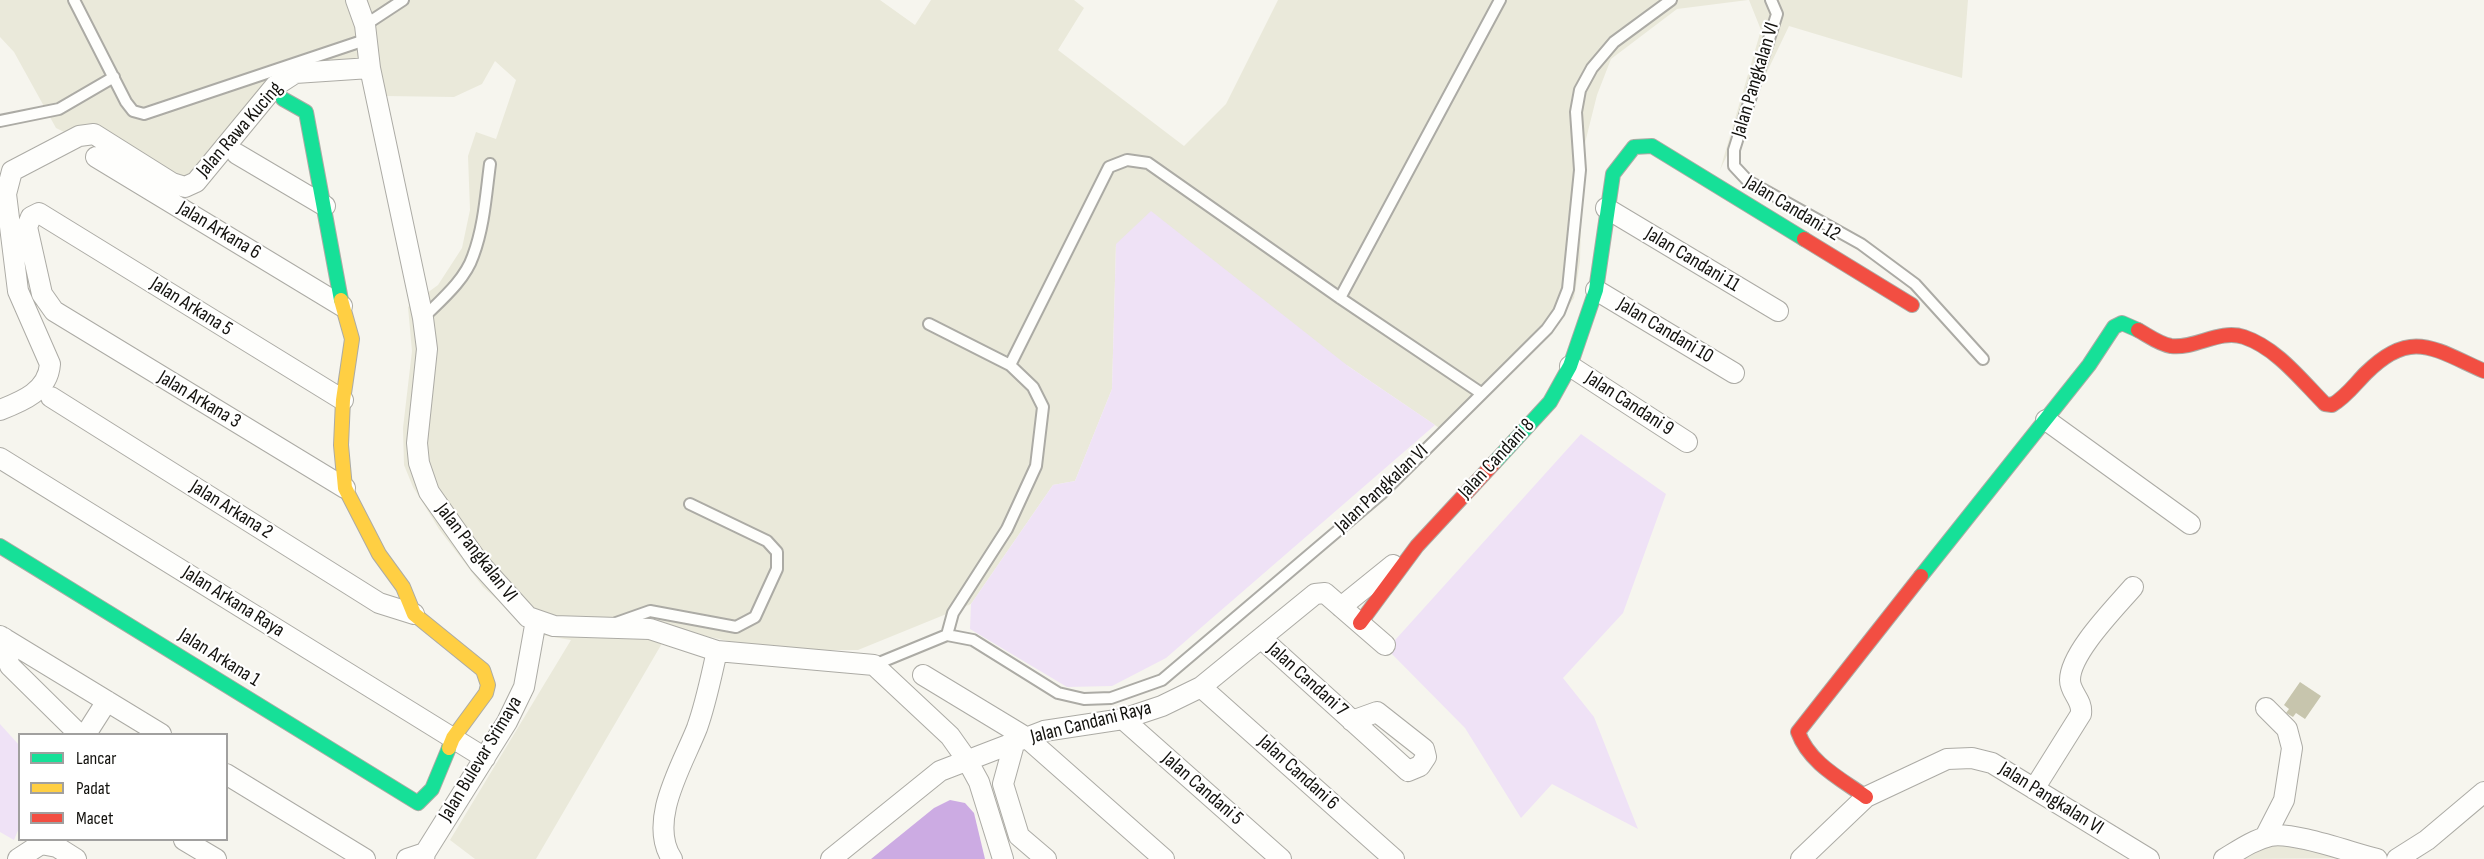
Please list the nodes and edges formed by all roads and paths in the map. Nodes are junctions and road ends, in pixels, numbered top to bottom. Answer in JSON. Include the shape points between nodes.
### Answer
{"nodes":[{"id":1,"x":74,"y":0,"type":"edge"},
{"id":2,"x":356,"y":0,"type":"edge"},
{"id":3,"x":403,"y":0,"type":"edge"},
{"id":4,"x":1500,"y":0,"type":"edge"},
{"id":5,"x":1671,"y":0,"type":"edge"},
{"id":6,"x":1772,"y":0,"type":"edge"},
{"id":7,"x":367,"y":32,"type":"junction"},
{"id":8,"x":370,"y":68,"type":"junction"},
{"id":9,"x":114,"y":77,"type":"junction"},
{"id":10,"x":284,"y":99,"type":"dead end"},
{"id":11,"x":0,"y":121,"type":"edge"},
{"id":12,"x":1652,"y":146,"type":"joint"},
{"id":13,"x":237,"y":154,"type":"dead end"},
{"id":14,"x":96,"y":157,"type":"dead end"},
{"id":15,"x":490,"y":164,"type":"dead end"},
{"id":16,"x":325,"y":206,"type":"junction"},
{"id":17,"x":1606,"y":208,"type":"junction"},
{"id":18,"x":1596,"y":290,"type":"junction"},
{"id":19,"x":1340,"y":298,"type":"junction"},
{"id":20,"x":1912,"y":305,"type":"dead end"},
{"id":21,"x":342,"y":306,"type":"junction"},
{"id":22,"x":54,"y":311,"type":"joint"},
{"id":23,"x":1778,"y":312,"type":"dead end"},
{"id":24,"x":423,"y":318,"type":"junction"},
{"id":25,"x":928,"y":324,"type":"dead end"},
{"id":26,"x":1983,"y":359,"type":"dead end"},
{"id":27,"x":1010,"y":366,"type":"junction"},
{"id":28,"x":1570,"y":366,"type":"junction"},
{"id":29,"x":2484,"y":371,"type":"edge"},
{"id":30,"x":1734,"y":373,"type":"dead end"},
{"id":31,"x":1481,"y":393,"type":"junction"},
{"id":32,"x":51,"y":397,"type":"dead end"},
{"id":33,"x":343,"y":400,"type":"junction"},
{"id":34,"x":0,"y":410,"type":"edge"},
{"id":35,"x":2046,"y":420,"type":"junction"},
{"id":36,"x":1687,"y":442,"type":"dead end"},
{"id":37,"x":0,"y":458,"type":"edge"},
{"id":38,"x":345,"y":488,"type":"junction"},
{"id":39,"x":690,"y":504,"type":"dead end"},
{"id":40,"x":2190,"y":524,"type":"dead end"},
{"id":41,"x":0,"y":546,"type":"edge"},
{"id":42,"x":1417,"y":546,"type":"junction"},
{"id":43,"x":2133,"y":587,"type":"dead end"},
{"id":44,"x":1341,"y":607,"type":"junction"},
{"id":45,"x":414,"y":614,"type":"junction"},
{"id":46,"x":536,"y":620,"type":"junction"},
{"id":47,"x":1360,"y":623,"type":"junction"},
{"id":48,"x":599,"y":629,"type":"junction"},
{"id":49,"x":947,"y":635,"type":"junction"},
{"id":50,"x":2,"y":637,"type":"edge"},
{"id":51,"x":1262,"y":639,"type":"junction"},
{"id":52,"x":1385,"y":645,"type":"dead end"},
{"id":53,"x":717,"y":651,"type":"junction"},
{"id":54,"x":874,"y":665,"type":"junction"},
{"id":55,"x":923,"y":675,"type":"dead end"},
{"id":56,"x":1201,"y":687,"type":"junction"},
{"id":57,"x":106,"y":701,"type":"junction"},
{"id":58,"x":2266,"y":708,"type":"dead end"},
{"id":59,"x":1123,"y":719,"type":"junction"},
{"id":60,"x":1352,"y":720,"type":"dead end"},
{"id":61,"x":77,"y":733,"type":"edge"},
{"id":62,"x":87,"y":733,"type":"edge"},
{"id":63,"x":158,"y":733,"type":"edge"},
{"id":64,"x":1021,"y":741,"type":"junction"},
{"id":65,"x":459,"y":742,"type":"junction"},
{"id":66,"x":485,"y":758,"type":"junction"},
{"id":67,"x":967,"y":760,"type":"junction"},
{"id":68,"x":228,"y":775,"type":"edge"},
{"id":69,"x":2034,"y":789,"type":"junction"},
{"id":70,"x":2484,"y":792,"type":"edge"},
{"id":71,"x":1866,"y":797,"type":"junction"},
{"id":72,"x":1019,"y":836,"type":"junction"},
{"id":73,"x":2265,"y":837,"type":"junction"},
{"id":74,"x":186,"y":841,"type":"edge"},
{"id":75,"x":419,"y":857,"type":"edge"},
{"id":76,"x":18,"y":859,"type":"edge"},
{"id":77,"x":76,"y":859,"type":"edge"},
{"id":78,"x":216,"y":859,"type":"edge"},
{"id":79,"x":365,"y":859,"type":"edge"},
{"id":80,"x":672,"y":859,"type":"edge"},
{"id":81,"x":831,"y":859,"type":"edge"},
{"id":82,"x":1003,"y":859,"type":"edge"},
{"id":83,"x":1023,"y":859,"type":"edge"},
{"id":84,"x":1046,"y":859,"type":"edge"},
{"id":85,"x":1164,"y":859,"type":"edge"},
{"id":86,"x":1281,"y":859,"type":"edge"},
{"id":87,"x":1394,"y":859,"type":"edge"},
{"id":88,"x":1801,"y":859,"type":"edge"},
{"id":89,"x":2149,"y":859,"type":"edge"},
{"id":90,"x":2224,"y":859,"type":"edge"},
{"id":91,"x":2377,"y":859,"type":"edge"},
{"id":92,"x":2397,"y":859,"type":"edge"}],
"edges":[{"from":1,"to":9,"type":"lane"},
{"from":2,"to":7,"type":"street","name":"Jalan Pangkalan VI"},
{"from":3,"to":7,"type":"lane"},
{"from":4,"to":19,"type":"lane"},
{"from":5,"to":31,"type":"lane","name":"Jalan Pangkalan VI","via":[[1614,42],[1580,90],[1576,112],[1580,170],[1568,289],[1547,329]]},
{"from":6,"to":26,"type":"lane","name":"Jalan Pangkalan VI","via":[[1776,14],[1734,150],[1734,166],[1748,182],[1861,244],[1915,284]]},
{"from":7,"to":8,"type":"street","name":"Jalan Pangkalan VI"},
{"from":7,"to":9,"type":"lane","via":[[144,114],[133,111]]},
{"from":8,"to":24,"type":"street","name":"Jalan Pangkalan VI"},
{"from":8,"to":34,"type":"street","name":"Jalan Rawa Kucing","via":[[295,73],[286,77],[196,182],[185,187],[178,187],[94,134],[79,136],[12,171],[6,194],[18,291],[50,364],[42,387]]},
{"from":9,"to":11,"type":"lane","via":[[59,110]]},
{"from":10,"to":16,"type":"street","via":[[306,112]]},
{"from":12,"to":17,"type":"street","name":"Jalan Candani 8","via":[[1634,147],[1613,174]]},
{"from":12,"to":20,"type":"street","name":"Jalan Candani 12"},
{"from":13,"to":16,"type":"street"},
{"from":14,"to":21,"type":"street","name":"Jalan Arkana 6"},
{"from":15,"to":24,"type":"lane","via":[[473,257],[460,278]]},
{"from":16,"to":21,"type":"street"},
{"from":17,"to":18,"type":"street","name":"Jalan Candani 8"},
{"from":17,"to":23,"type":"street","name":"Jalan Candani 11"},
{"from":18,"to":28,"type":"street","name":"Jalan Candani 8"},
{"from":18,"to":30,"type":"street","name":"Jalan Candani 10"},
{"from":19,"to":27,"type":"lane","via":[[1148,163],[1127,160],[1109,167]]},
{"from":19,"to":31,"type":"lane"},
{"from":21,"to":33,"type":"street","via":[[352,339]]},
{"from":22,"to":33,"type":"street","name":"Jalan Arkana 5","via":[[42,294],[27,227],[31,217],[39,213]]},
{"from":22,"to":38,"type":"street","name":"Jalan Arkana 3"},
{"from":24,"to":46,"type":"street","name":"Jalan Pangkalan VI","via":[[427,349],[417,443],[429,492],[479,563],[528,617]]},
{"from":25,"to":27,"type":"lane"},
{"from":27,"to":49,"type":"lane","via":[[1033,387],[1043,407],[1036,466],[1007,530],[953,613]]},
{"from":28,"to":36,"type":"street","name":"Jalan Candani 9"},
{"from":28,"to":42,"type":"street","name":"Jalan Candani 8","via":[[1550,402]]},
{"from":29,"to":35,"type":"street","via":[[2421,345],[2407,347],[2374,364],[2332,405],[2325,404],[2260,345],[2247,339],[2233,335],[2168,346],[2122,323],[2114,327]]},
{"from":31,"to":49,"type":"lane","name":"Jalan Pangkalan VI","via":[[1381,494],[1162,680],[1111,698],[1084,699],[1058,693],[973,640]]},
{"from":32,"to":45,"type":"street","name":"Jalan Arkana 2","via":[[379,603]]},
{"from":33,"to":38,"type":"street","via":[[341,445]]},
{"from":35,"to":40,"type":"street"},
{"from":35,"to":71,"type":"street","via":[[1798,732],[1808,753]]},
{"from":37,"to":65,"type":"street","name":"Jalan Arkana Raya"},
{"from":38,"to":45,"type":"street","via":[[379,554],[403,587]]},
{"from":39,"to":48,"type":"lane","via":[[767,541],[777,552],[777,569],[755,617],[736,627],[650,611]]},
{"from":41,"to":65,"type":"street","name":"Jalan Arkana 1","via":[[418,803],[432,789]]},
{"from":42,"to":44,"type":"street","name":"Jalan Candani 8"},
{"from":42,"to":47,"type":"street","name":"Jalan Candani 8"},
{"from":43,"to":69,"type":"street","via":[[2073,663],[2070,681],[2082,705],[2081,714]]},
{"from":44,"to":47,"type":"street"},
{"from":44,"to":51,"type":"street","name":"Jalan Candani Raya","via":[[1325,593],[1314,594]]},
{"from":45,"to":65,"type":"street","via":[[487,676],[486,693]]},
{"from":46,"to":48,"type":"street","name":"Jalan Pangkalan VI","via":[[554,626]]},
{"from":46,"to":66,"type":"street","name":"Jalan Bulevar Srimaya","via":[[524,687]]},
{"from":47,"to":52,"type":"street"},
{"from":48,"to":53,"type":"street","name":"Jalan Pangkalan VI","via":[[650,629]]},
{"from":49,"to":54,"type":"lane","name":"Jalan Pangkalan VI"},
{"from":50,"to":57,"type":"street"},
{"from":50,"to":61,"type":"street","via":[[10,666]]},
{"from":51,"to":56,"type":"street","name":"Jalan Candani Raya"},
{"from":51,"to":60,"type":"street","name":"Jalan Candani 7"},
{"from":53,"to":54,"type":"street","name":"Jalan Pangkalan VI"},
{"from":53,"to":80,"type":"street","via":[[698,726],[672,785],[663,820]]},
{"from":54,"to":67,"type":"street","via":[[950,736]]},
{"from":55,"to":64,"type":"street"},
{"from":56,"to":59,"type":"street","name":"Jalan Candani Raya"},
{"from":56,"to":87,"type":"street","name":"Jalan Candani 6"},
{"from":57,"to":62,"type":"street"},
{"from":57,"to":63,"type":"street"},
{"from":58,"to":73,"type":"street","via":[[2287,729],[2292,748],[2284,800]]},
{"from":59,"to":64,"type":"street","name":"Jalan Candani Raya","via":[[1044,731]]},
{"from":59,"to":86,"type":"street","name":"Jalan Candani 5"},
{"from":64,"to":67,"type":"street","name":"Jalan Candani Raya"},
{"from":64,"to":72,"type":"street","via":[[1003,784]]},
{"from":64,"to":85,"type":"street"},
{"from":65,"to":66,"type":"street","name":"Jalan Arkana Raya"},
{"from":66,"to":75,"type":"street","name":"Jalan Bulevar Srimaya"},
{"from":67,"to":81,"type":"street","via":[[940,771]]},
{"from":67,"to":82,"type":"street","via":[[979,782]]},
{"from":68,"to":79,"type":"street"},
{"from":69,"to":71,"type":"street","name":"Jalan Pangkalan VI","via":[[1992,763],[1972,758],[1947,759]]},
{"from":69,"to":89,"type":"street","name":"Jalan Pangkalan VI"},
{"from":70,"to":92,"type":"street","via":[[2427,840]]},
{"from":71,"to":88,"type":"street","name":"Jalan Pangkalan VI"},
{"from":72,"to":83,"type":"street"},
{"from":72,"to":84,"type":"street"},
{"from":73,"to":90,"type":"street"},
{"from":73,"to":91,"type":"street","via":[[2302,839]]},
{"from":74,"to":78,"type":"street"},
{"from":76,"to":77,"type":"street","via":[[40,844],[57,847]]}]}
